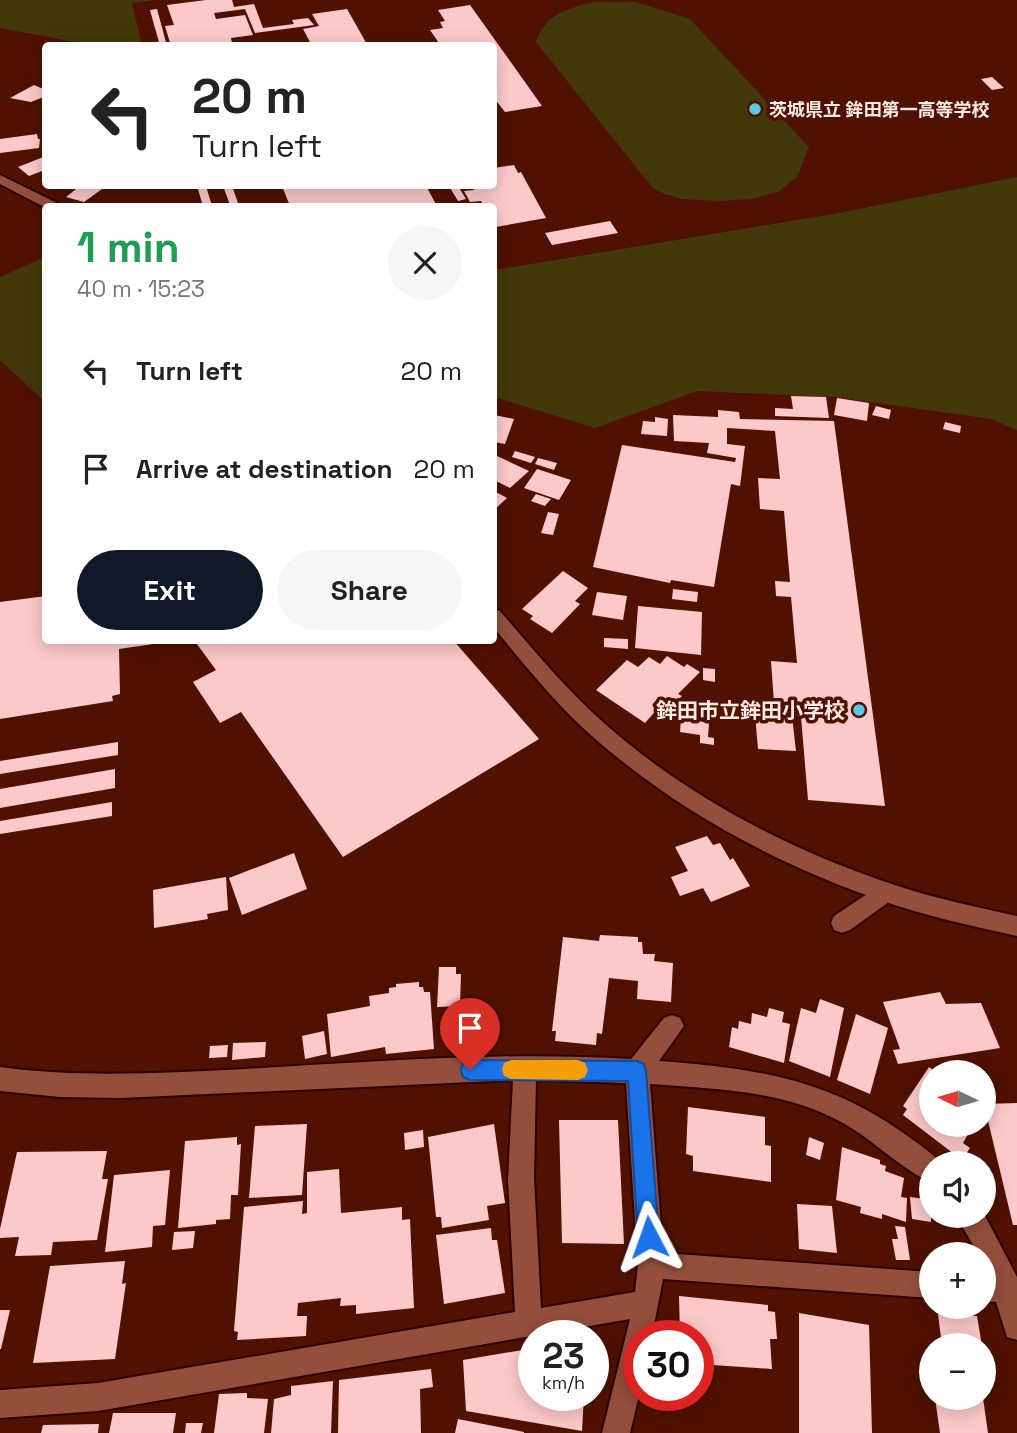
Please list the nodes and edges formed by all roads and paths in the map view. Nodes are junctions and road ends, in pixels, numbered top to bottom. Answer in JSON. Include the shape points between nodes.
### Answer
{"nodes":[{"id":1,"x":0,"y":179,"type":"edge"},
{"id":2,"x":46,"y":203,"type":"edge"},
{"id":3,"x":497,"y":620,"type":"edge"},
{"id":4,"x":885,"y":892,"type":"junction"},
{"id":5,"x":842,"y":923,"type":"dead end"},
{"id":6,"x":1017,"y":926,"type":"edge"},
{"id":7,"x":672,"y":1026,"type":"dead end"},
{"id":8,"x":525,"y":1069,"type":"junction"},
{"id":9,"x":637,"y":1071,"type":"junction"},
{"id":10,"x":0,"y":1079,"type":"edge"},
{"id":11,"x":919,"y":1161,"type":"edge"},
{"id":12,"x":979,"y":1228,"type":"edge"},
{"id":13,"x":651,"y":1265,"type":"junction"},
{"id":14,"x":919,"y":1284,"type":"edge"},
{"id":15,"x":1002,"y":1290,"type":"edge"},
{"id":16,"x":647,"y":1303,"type":"junction"},
{"id":17,"x":529,"y":1320,"type":"edge"},
{"id":18,"x":547,"y":1320,"type":"edge"},
{"id":19,"x":643,"y":1320,"type":"edge"},
{"id":20,"x":518,"y":1325,"type":"edge"},
{"id":21,"x":1017,"y":1327,"type":"edge"},
{"id":22,"x":0,"y":1404,"type":"edge"},
{"id":23,"x":623,"y":1407,"type":"edge"},
{"id":24,"x":617,"y":1433,"type":"edge"}],
"edges":[{"from":1,"to":2,"type":"street"},
{"from":3,"to":4,"type":"street","via":[[599,731],[672,787],[789,852]]},
{"from":4,"to":5,"type":"street"},
{"from":4,"to":6,"type":"street"},
{"from":7,"to":9,"type":"street"},
{"from":8,"to":9,"type":"street"},
{"from":8,"to":10,"type":"street","via":[[158,1085]]},
{"from":8,"to":17,"type":"street","via":[[521,1179]]},
{"from":9,"to":11,"type":"street","via":[[774,1086],[825,1101]]},
{"from":9,"to":13,"type":"street"},
{"from":12,"to":15,"type":"street"},
{"from":13,"to":14,"type":"street"},
{"from":13,"to":16,"type":"street"},
{"from":15,"to":21,"type":"street"},
{"from":16,"to":18,"type":"street"},
{"from":16,"to":19,"type":"street"},
{"from":20,"to":22,"type":"street","via":[[98,1397]]},
{"from":23,"to":24,"type":"street"}]}
